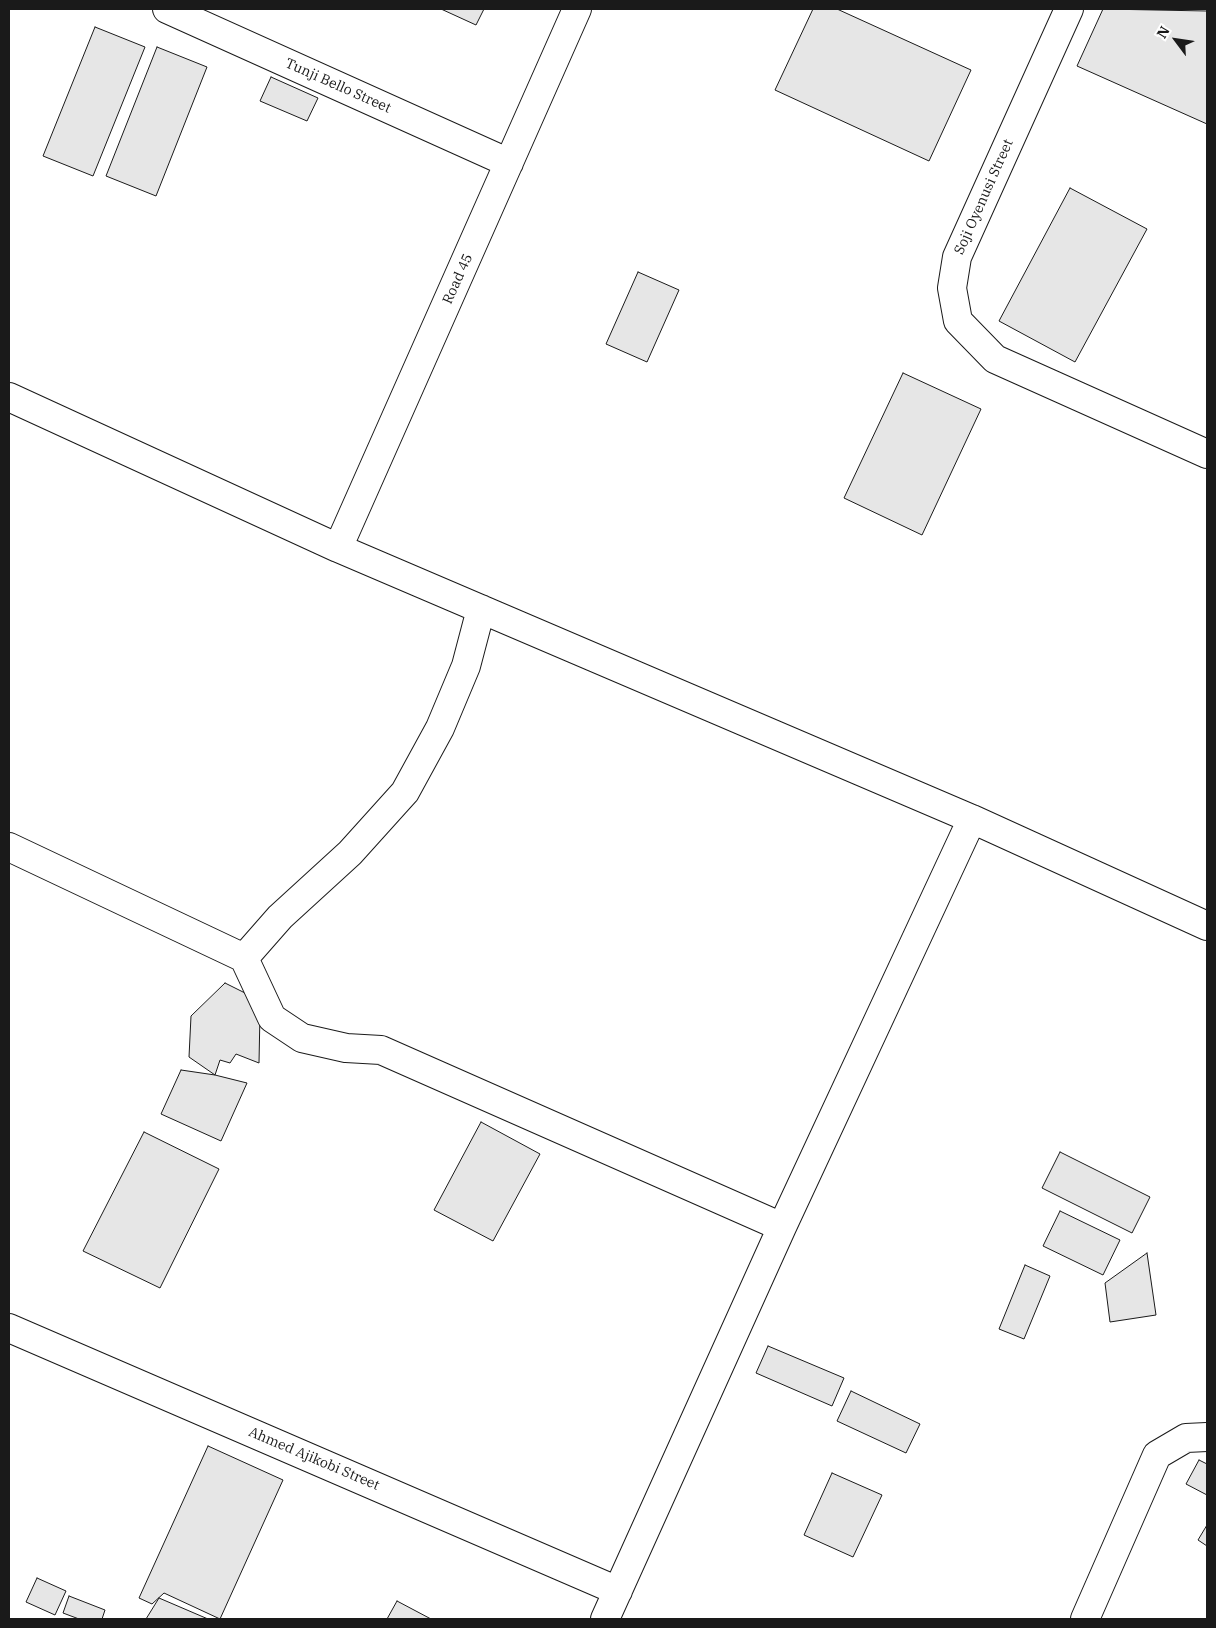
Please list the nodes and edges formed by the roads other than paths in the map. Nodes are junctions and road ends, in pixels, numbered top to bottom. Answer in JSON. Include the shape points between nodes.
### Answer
{"nodes":[{"id":1,"x":167,"y":9,"type":"edge"},
{"id":2,"x":577,"y":9,"type":"edge"},
{"id":3,"x":1069,"y":9,"type":"edge"},
{"id":4,"x":509,"y":163,"type":"junction"},
{"id":5,"x":9,"y":397,"type":"edge"},
{"id":6,"x":1207,"y":454,"type":"edge"},
{"id":7,"x":338,"y":548,"type":"junction"},
{"id":8,"x":481,"y":609,"type":"junction"},
{"id":9,"x":972,"y":819,"type":"junction"},
{"id":10,"x":9,"y":847,"type":"edge"},
{"id":11,"x":1207,"y":926,"type":"edge"},
{"id":12,"x":244,"y":958,"type":"junction"},
{"id":13,"x":782,"y":1227,"type":"junction"},
{"id":14,"x":9,"y":1328,"type":"edge"},
{"id":15,"x":1207,"y":1437,"type":"edge"},
{"id":16,"x":618,"y":1591,"type":"junction"},
{"id":17,"x":605,"y":1619,"type":"edge"},
{"id":18,"x":1084,"y":1619,"type":"edge"}],
"edges":[{"from":1,"to":4,"type":"street","name":"Tunji Bello Street"},
{"from":2,"to":4,"type":"street","name":"Road 45"},
{"from":3,"to":6,"type":"street","name":"Soji Oyenusi Street","via":[[957,257],[952,288],[958,321],[994,359]]},
{"from":4,"to":7,"type":"street","name":"Road 45"},
{"from":5,"to":7,"type":"street"},
{"from":7,"to":8,"type":"street"},
{"from":8,"to":9,"type":"street"},
{"from":8,"to":12,"type":"street","via":[[466,666],[440,728],[405,792],[350,853],[280,917]]},
{"from":9,"to":11,"type":"street"},
{"from":9,"to":13,"type":"street"},
{"from":10,"to":12,"type":"street"},
{"from":12,"to":13,"type":"street","via":[[272,1018],[302,1038],[346,1048],[381,1050]]},
{"from":13,"to":16,"type":"street"},
{"from":14,"to":16,"type":"street","name":"Ahmed Ajikobi Street"},
{"from":15,"to":18,"type":"street","via":[[1186,1438],[1157,1455]]},
{"from":16,"to":17,"type":"street"}]}
